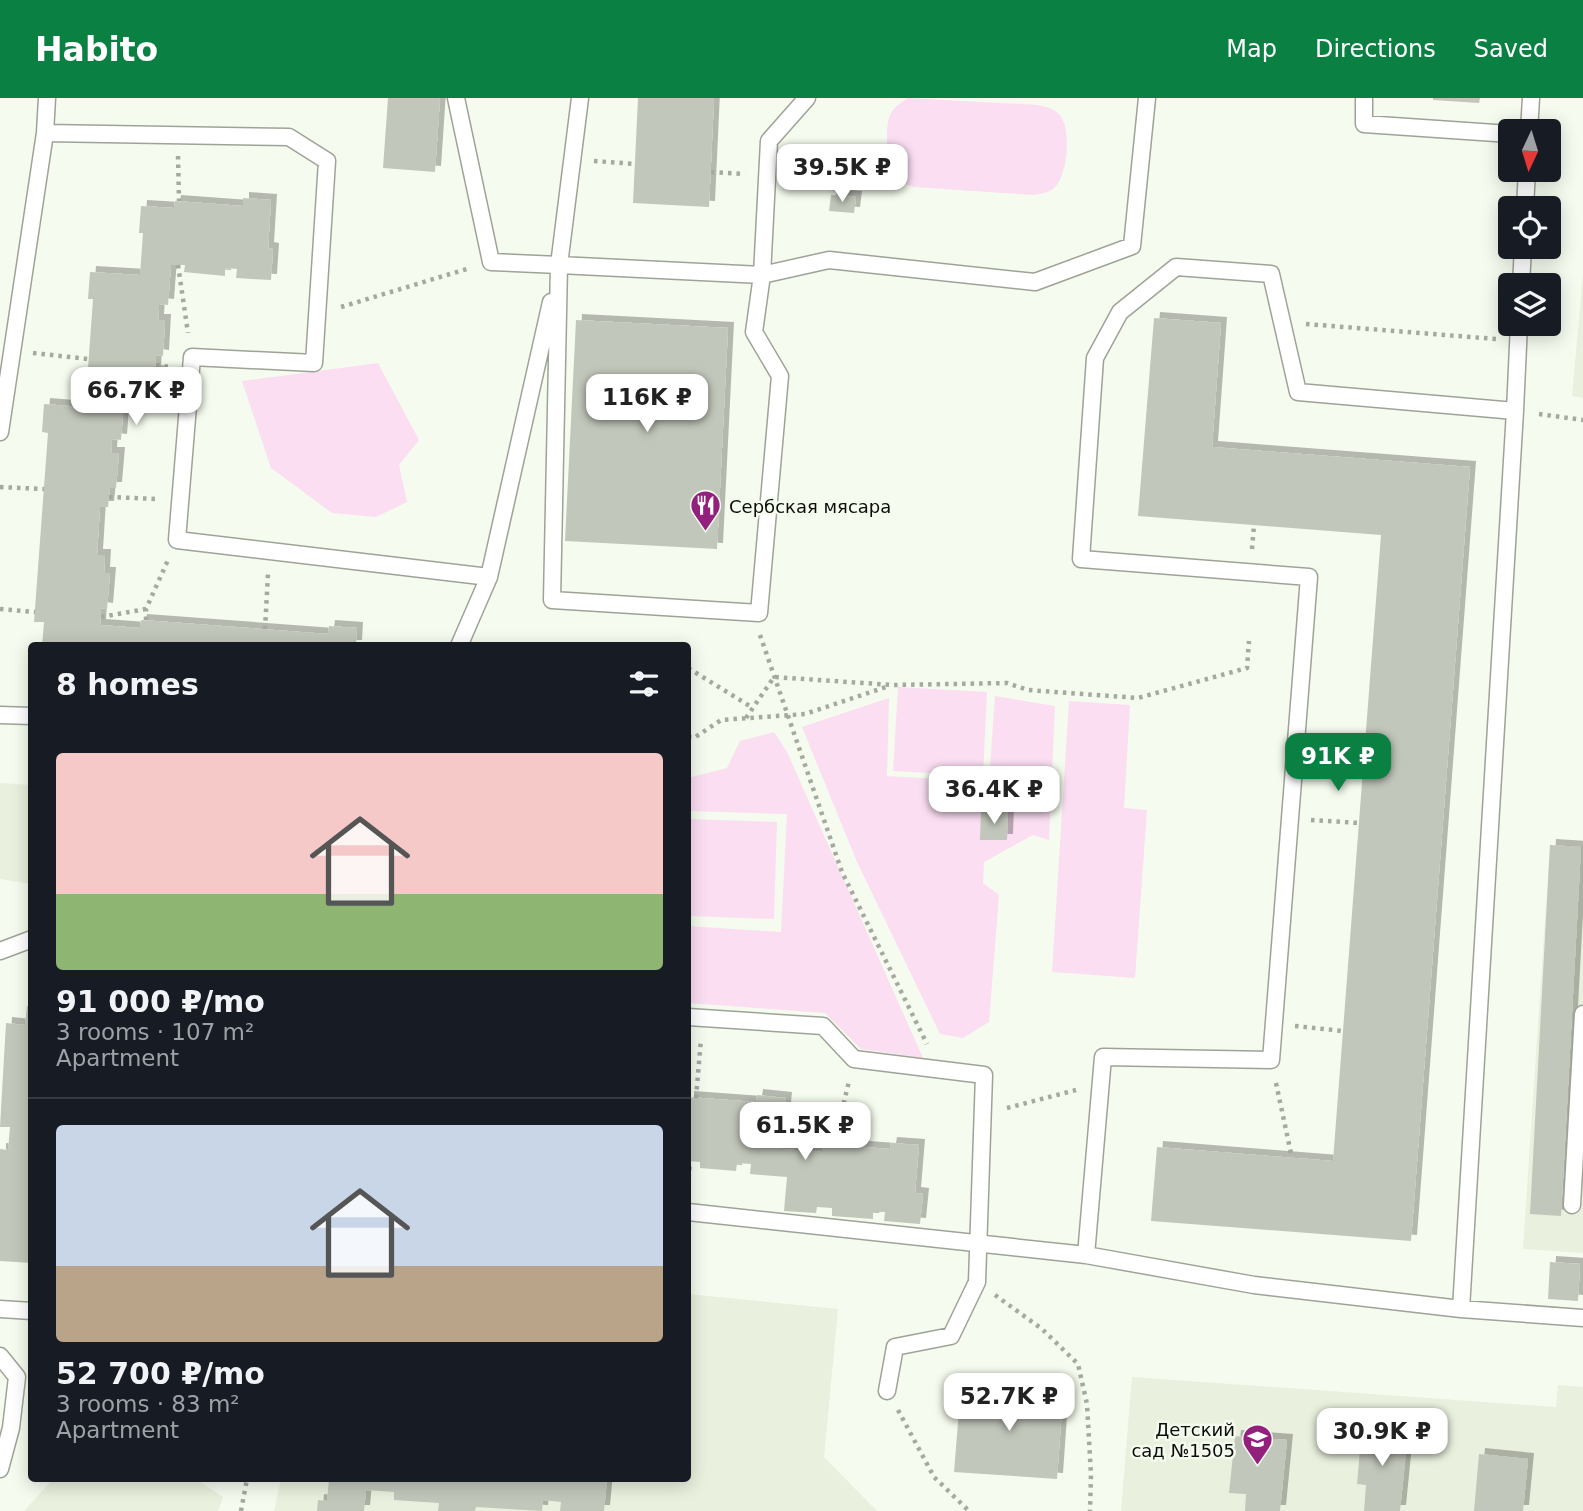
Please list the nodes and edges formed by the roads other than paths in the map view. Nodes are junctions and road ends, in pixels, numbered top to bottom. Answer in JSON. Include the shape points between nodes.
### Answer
{"nodes":[{"id":1,"x":47,"y":98,"type":"edge"},
{"id":2,"x":456,"y":98,"type":"edge"},
{"id":3,"x":580,"y":98,"type":"edge"},
{"id":4,"x":807,"y":98,"type":"edge"},
{"id":5,"x":1147,"y":98,"type":"edge"},
{"id":6,"x":1364,"y":98,"type":"edge"},
{"id":7,"x":1531,"y":98,"type":"edge"},
{"id":8,"x":1530,"y":119,"type":"edge"},
{"id":9,"x":45,"y":133,"type":"junction"},
{"id":10,"x":1498,"y":133,"type":"edge"},
{"id":11,"x":559,"y":265,"type":"junction"},
{"id":12,"x":762,"y":275,"type":"junction"},
{"id":13,"x":1518,"y":336,"type":"edge"},
{"id":14,"x":1515,"y":411,"type":"junction"},
{"id":15,"x":0,"y":432,"type":"edge"},
{"id":16,"x":489,"y":578,"type":"junction"},
{"id":17,"x":461,"y":642,"type":"edge"},
{"id":18,"x":0,"y":715,"type":"edge"},
{"id":19,"x":28,"y":716,"type":"edge"},
{"id":20,"x":28,"y":940,"type":"edge"},
{"id":21,"x":0,"y":951,"type":"edge"},
{"id":22,"x":1583,"y":1014,"type":"edge"},
{"id":23,"x":695,"y":1017,"type":"edge"},
{"id":24,"x":1572,"y":1205,"type":"dead end"},
{"id":25,"x":691,"y":1212,"type":"edge"},
{"id":26,"x":977,"y":1244,"type":"junction"},
{"id":27,"x":1086,"y":1255,"type":"junction"},
{"id":28,"x":1461,"y":1308,"type":"junction"},
{"id":29,"x":0,"y":1309,"type":"edge"},
{"id":30,"x":28,"y":1311,"type":"edge"},
{"id":31,"x":1583,"y":1318,"type":"edge"},
{"id":32,"x":0,"y":1356,"type":"edge"},
{"id":33,"x":887,"y":1391,"type":"road end"},
{"id":34,"x":0,"y":1469,"type":"edge"}],
"edges":[{"from":1,"to":9,"type":"lane"},
{"from":2,"to":11,"type":"lane","via":[[491,262]]},
{"from":3,"to":11,"type":"lane"},
{"from":4,"to":12,"type":"lane","via":[[769,141]]},
{"from":5,"to":12,"type":"lane","via":[[1132,246],[1035,282],[829,260]]},
{"from":6,"to":10,"type":"lane","via":[[1364,124]]},
{"from":7,"to":8,"type":"lane"},
{"from":9,"to":15,"type":"lane"},
{"from":9,"to":16,"type":"lane","via":[[289,137],[327,161],[314,363],[192,357],[177,540]]},
{"from":11,"to":12,"type":"lane"},
{"from":11,"to":12,"type":"lane","via":[[552,600],[759,613],[780,376],[754,332]]},
{"from":11,"to":16,"type":"lane"},
{"from":13,"to":14,"type":"lane"},
{"from":14,"to":27,"type":"lane","via":[[1298,392],[1271,274],[1176,267],[1120,312],[1095,358],[1081,559],[1309,577],[1271,1060],[1103,1057]]},
{"from":14,"to":28,"type":"lane"},
{"from":16,"to":17,"type":"lane"},
{"from":18,"to":19,"type":"lane"},
{"from":20,"to":21,"type":"lane"},
{"from":22,"to":24,"type":"lane"},
{"from":23,"to":26,"type":"lane","via":[[823,1026],[854,1059],[984,1075]]},
{"from":25,"to":26,"type":"lane"},
{"from":26,"to":27,"type":"lane"},
{"from":26,"to":33,"type":"lane","via":[[977,1282],[951,1336],[895,1347]]},
{"from":27,"to":28,"type":"lane","via":[[1254,1285]]},
{"from":28,"to":31,"type":"lane"},
{"from":29,"to":30,"type":"lane"},
{"from":32,"to":34,"type":"lane","via":[[16,1377],[11,1428]]}]}
